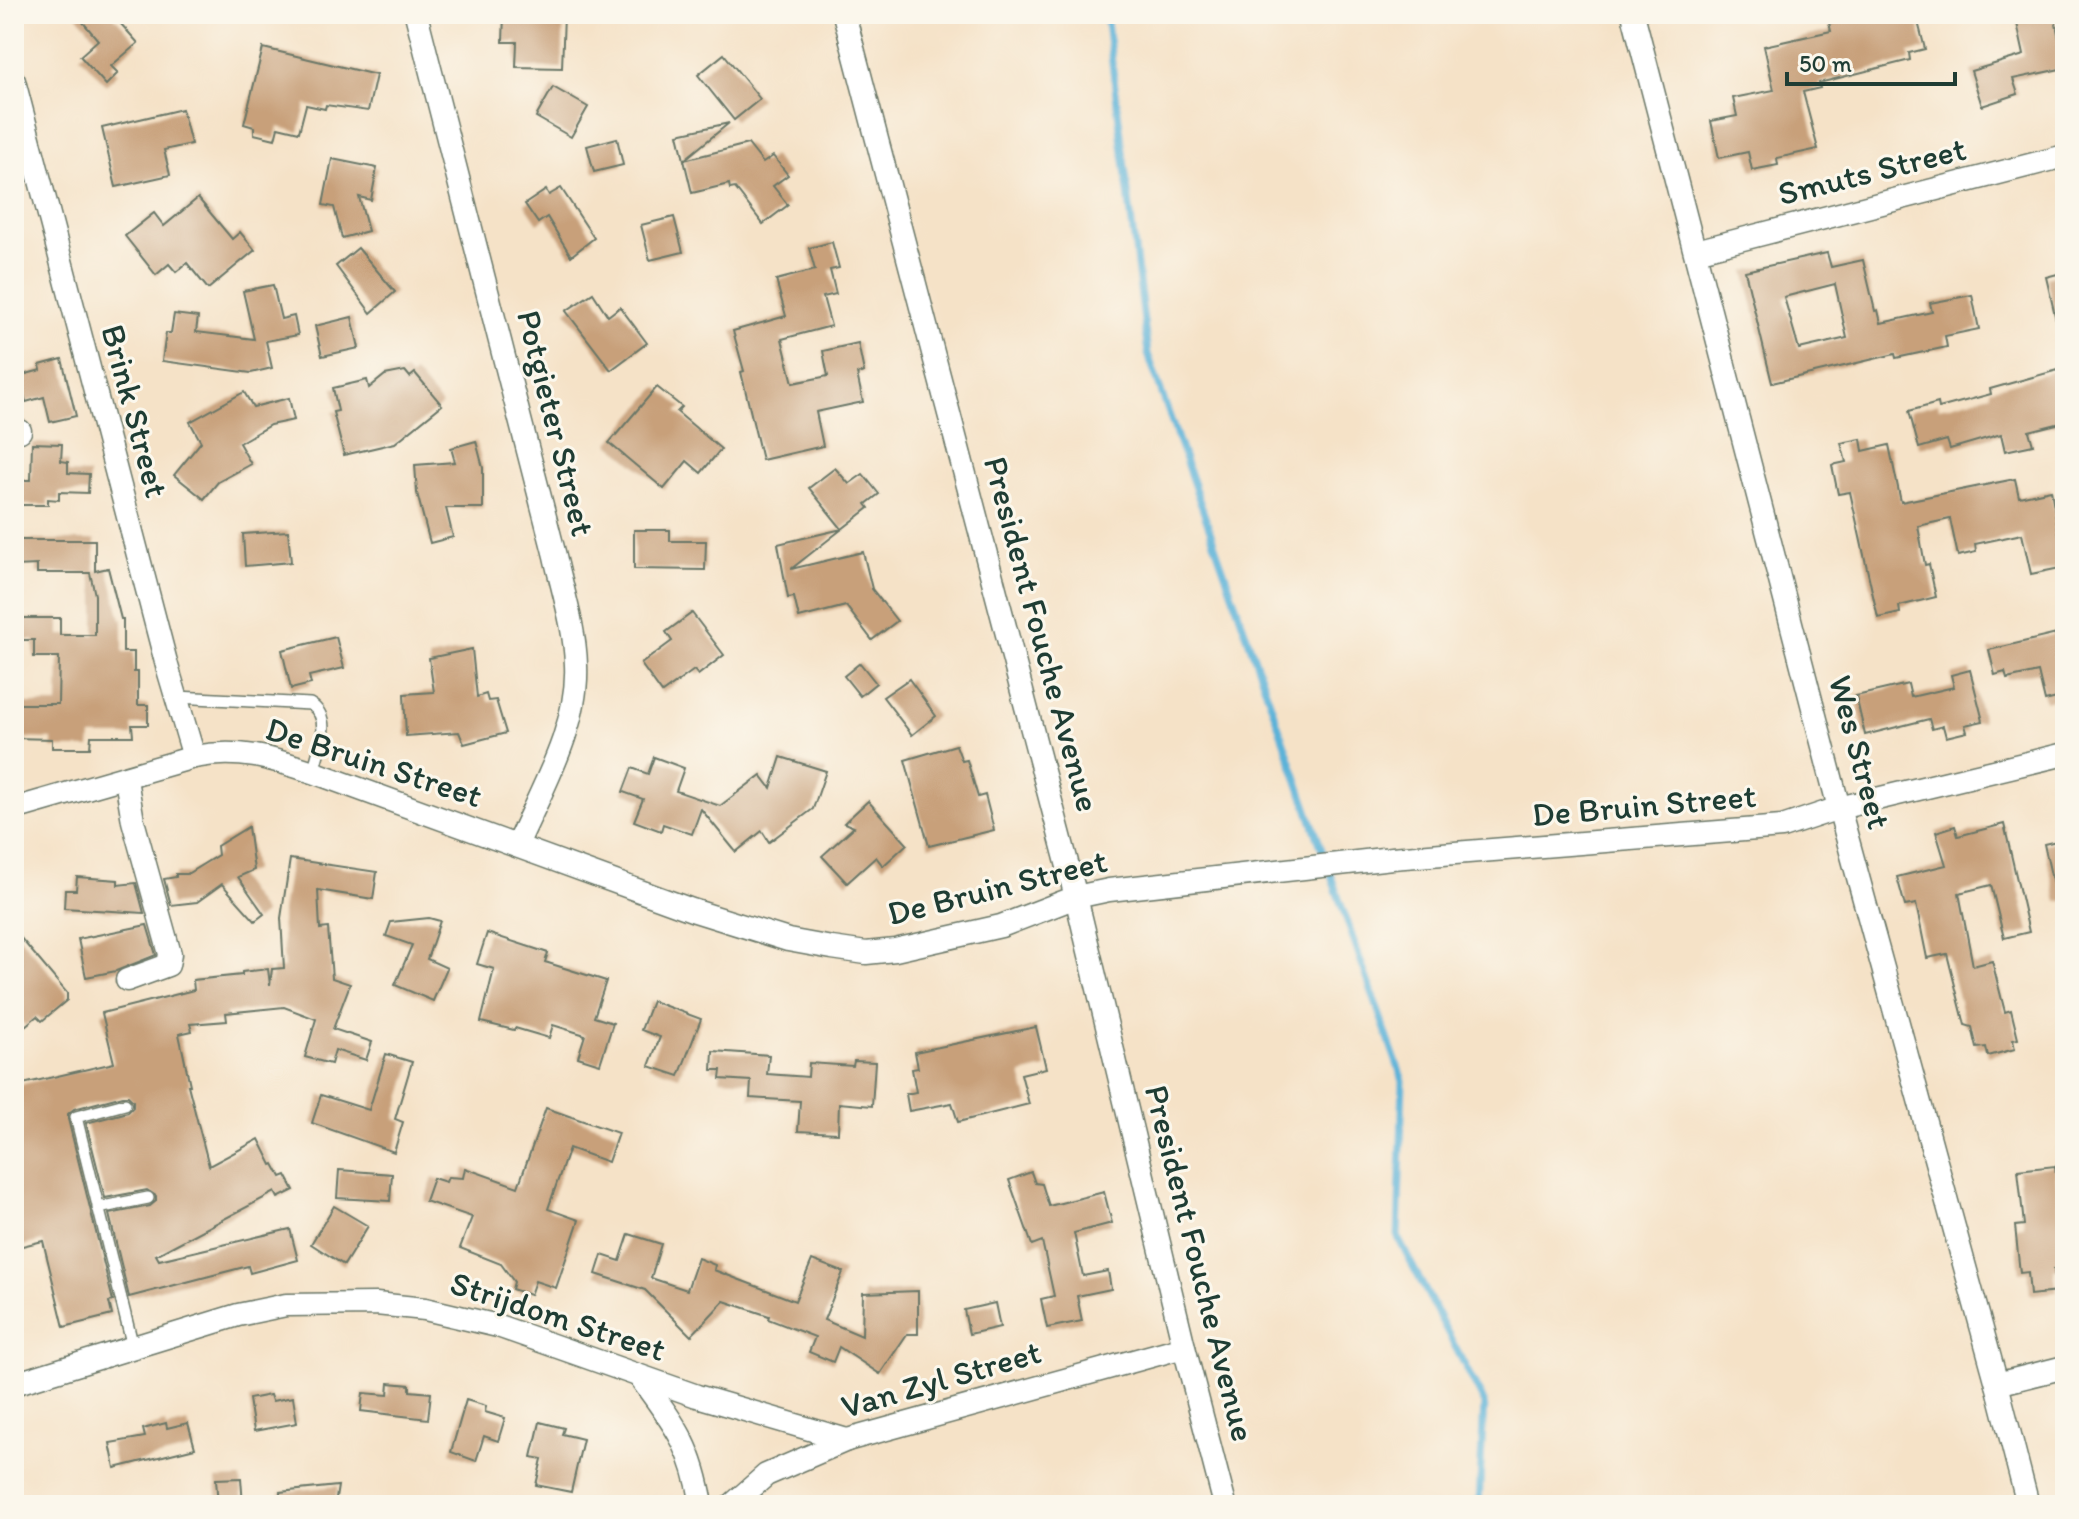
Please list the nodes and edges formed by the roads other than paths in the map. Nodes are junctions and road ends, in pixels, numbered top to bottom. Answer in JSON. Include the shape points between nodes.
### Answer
{"nodes":[{"id":1,"x":416,"y":14,"type":"edge"},
{"id":2,"x":844,"y":14,"type":"edge"},
{"id":3,"x":1633,"y":14,"type":"edge"},
{"id":4,"x":14,"y":81,"type":"edge"},
{"id":5,"x":2065,"y":156,"type":"edge"},
{"id":6,"x":1696,"y":251,"type":"junction"},
{"id":7,"x":177,"y":697,"type":"junction"},
{"id":8,"x":2065,"y":754,"type":"edge"},
{"id":9,"x":194,"y":757,"type":"junction"},
{"id":10,"x":313,"y":772,"type":"junction"},
{"id":11,"x":126,"y":779,"type":"junction"},
{"id":12,"x":1839,"y":808,"type":"junction"},
{"id":13,"x":14,"y":809,"type":"edge"},
{"id":14,"x":517,"y":845,"type":"junction"},
{"id":15,"x":1076,"y":897,"type":"junction"},
{"id":16,"x":127,"y":980,"type":"dead end"},
{"id":17,"x":125,"y":1104,"type":"dead end"},
{"id":18,"x":148,"y":1198,"type":"dead end"},
{"id":19,"x":98,"y":1208,"type":"junction"},
{"id":20,"x":133,"y":1347,"type":"junction"},
{"id":21,"x":1184,"y":1347,"type":"junction"},
{"id":22,"x":2065,"y":1367,"type":"edge"},
{"id":23,"x":639,"y":1376,"type":"junction"},
{"id":24,"x":14,"y":1384,"type":"edge"},
{"id":25,"x":1997,"y":1384,"type":"junction"},
{"id":26,"x":847,"y":1440,"type":"junction"},
{"id":27,"x":702,"y":1505,"type":"edge"},
{"id":28,"x":732,"y":1505,"type":"edge"},
{"id":29,"x":1225,"y":1505,"type":"edge"},
{"id":30,"x":2028,"y":1505,"type":"edge"}],
"edges":[{"from":1,"to":14,"type":"street","name":"Potgieter Street","via":[[574,641],[577,668],[570,714]]},
{"from":2,"to":15,"type":"street","name":"President Fouche Avenue"},
{"from":3,"to":6,"type":"street","name":"Wes Street"},
{"from":4,"to":7,"type":"street","name":"Brink Street"},
{"from":5,"to":6,"type":"street","name":"Smuts Street"},
{"from":6,"to":12,"type":"street","name":"Wes Street"},
{"from":7,"to":9,"type":"street","name":"Brink Street"},
{"from":7,"to":10,"type":"lane","via":[[318,708],[323,727]]},
{"from":8,"to":12,"type":"street","name":"De Bruin Street"},
{"from":9,"to":10,"type":"street","name":"De Bruin Street","via":[[248,754]]},
{"from":9,"to":11,"type":"street","name":"De Bruin Street"},
{"from":10,"to":14,"type":"street","name":"De Bruin Street"},
{"from":11,"to":13,"type":"street","name":"De Bruin Street"},
{"from":11,"to":16,"type":"street","via":[[170,954],[168,965]]},
{"from":12,"to":15,"type":"street","name":"De Bruin Street","via":[[1782,827],[1351,864]]},
{"from":12,"to":25,"type":"street","name":"Wes Street"},
{"from":14,"to":15,"type":"street","name":"De Bruin Street","via":[[788,940],[866,953],[1001,926]]},
{"from":15,"to":21,"type":"street","name":"President Fouche Avenue"},
{"from":17,"to":19,"type":"lane","via":[[76,1117]]},
{"from":18,"to":19,"type":"lane"},
{"from":19,"to":20,"type":"lane"},
{"from":20,"to":23,"type":"street","name":"Strijdom Street","via":[[286,1305],[376,1304],[498,1326]]},
{"from":20,"to":24,"type":"street","name":"Strijdom Street"},
{"from":21,"to":26,"type":"street","name":"Van Zyl Street"},
{"from":21,"to":29,"type":"street","name":"President Fouche Avenue"},
{"from":22,"to":25,"type":"street"},
{"from":23,"to":26,"type":"street","name":"Strijdom Street"},
{"from":23,"to":27,"type":"street","via":[[689,1450]]},
{"from":25,"to":30,"type":"street","name":"Wes Street"},
{"from":26,"to":28,"type":"street","name":"Van Zyl Street","via":[[766,1475]]}]}
